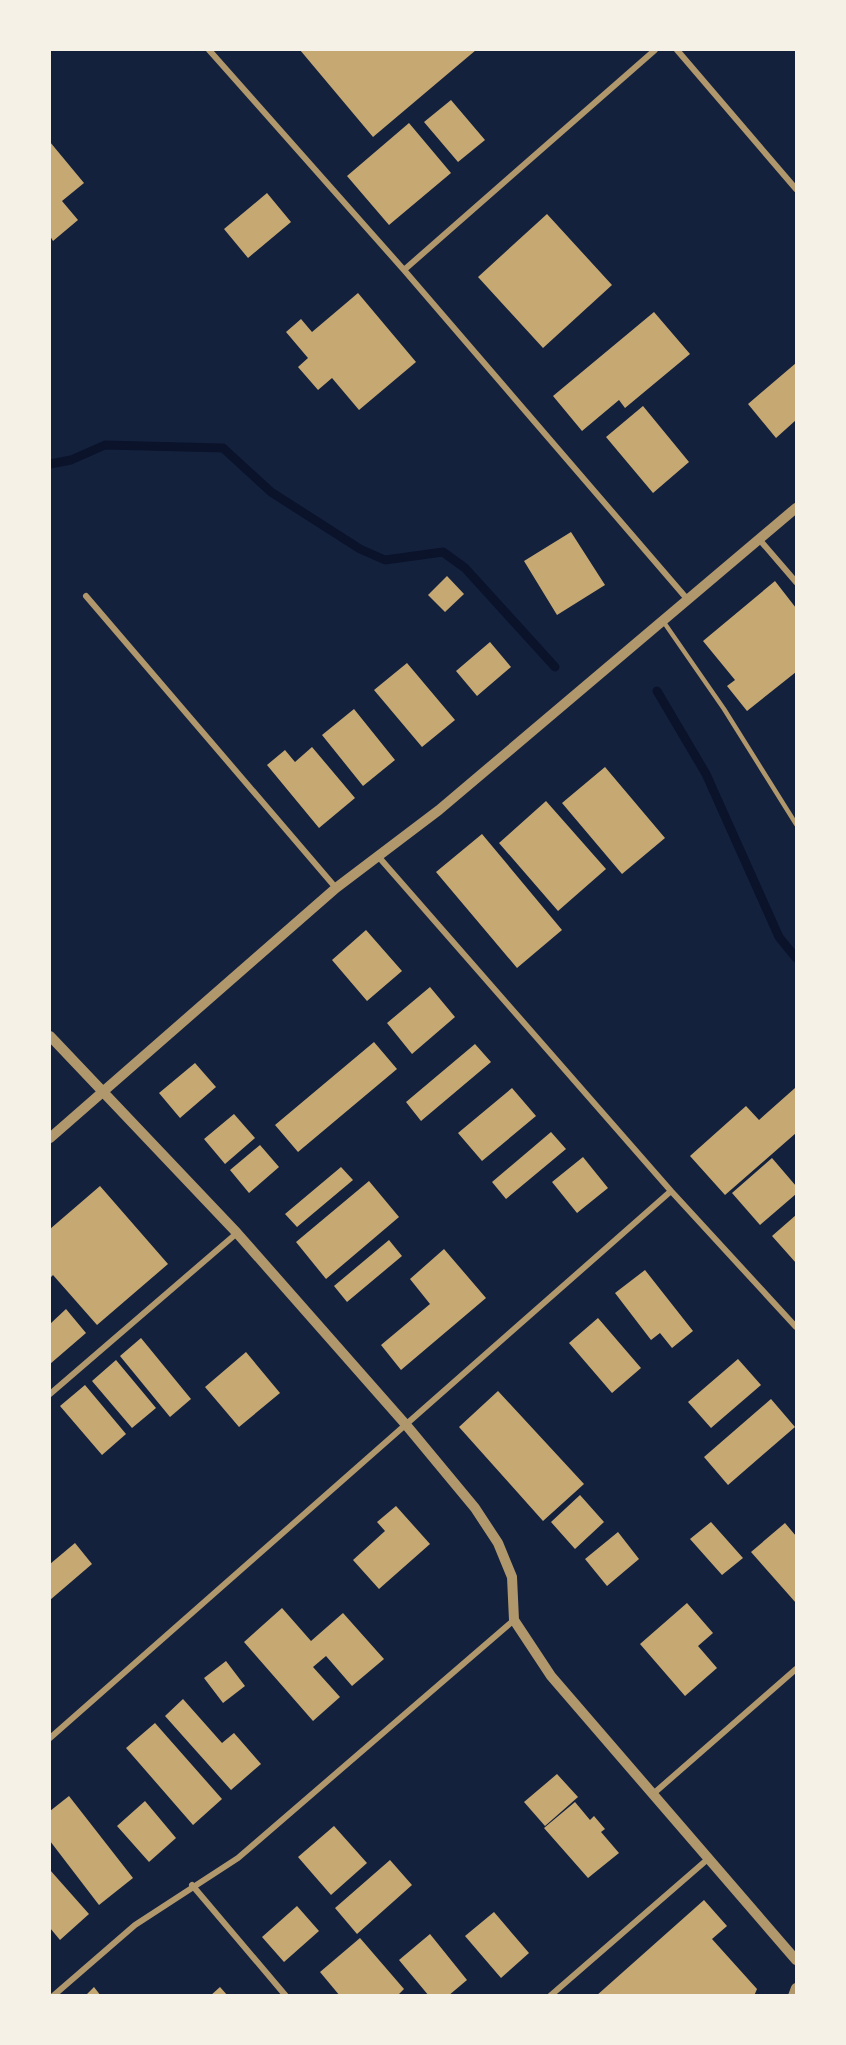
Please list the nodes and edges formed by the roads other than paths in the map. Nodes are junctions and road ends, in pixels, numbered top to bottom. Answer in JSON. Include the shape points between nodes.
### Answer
{"nodes":[{"id":1,"x":209,"y":50,"type":"edge"},
{"id":2,"x":655,"y":50,"type":"edge"},
{"id":3,"x":677,"y":50,"type":"edge"},
{"id":4,"x":796,"y":189,"type":"edge"},
{"id":5,"x":404,"y":270,"type":"junction"},
{"id":6,"x":796,"y":508,"type":"edge"},
{"id":7,"x":759,"y":539,"type":"junction"},
{"id":8,"x":796,"y":582,"type":"edge"},
{"id":9,"x":86,"y":596,"type":"dead end"},
{"id":10,"x":688,"y":600,"type":"junction"},
{"id":11,"x":663,"y":621,"type":"junction"},
{"id":12,"x":796,"y":824,"type":"edge"},
{"id":13,"x":377,"y":855,"type":"junction"},
{"id":14,"x":336,"y":888,"type":"junction"},
{"id":15,"x":50,"y":1036,"type":"edge"},
{"id":16,"x":104,"y":1092,"type":"junction"},
{"id":17,"x":50,"y":1138,"type":"edge"},
{"id":18,"x":671,"y":1191,"type":"junction"},
{"id":19,"x":237,"y":1233,"type":"junction"},
{"id":20,"x":796,"y":1327,"type":"edge"},
{"id":21,"x":50,"y":1394,"type":"edge"},
{"id":22,"x":407,"y":1426,"type":"junction"},
{"id":23,"x":514,"y":1620,"type":"junction"},
{"id":24,"x":796,"y":1669,"type":"edge"},
{"id":25,"x":50,"y":1738,"type":"edge"},
{"id":26,"x":653,"y":1794,"type":"junction"},
{"id":27,"x":709,"y":1858,"type":"junction"},
{"id":28,"x":192,"y":1885,"type":"junction"},
{"id":29,"x":796,"y":1960,"type":"edge"},
{"id":30,"x":796,"y":1988,"type":"edge"},
{"id":31,"x":53,"y":1995,"type":"edge"},
{"id":32,"x":286,"y":1995,"type":"edge"},
{"id":33,"x":550,"y":1995,"type":"edge"},
{"id":34,"x":793,"y":1995,"type":"edge"}],
"edges":[{"from":1,"to":5,"type":"street"},
{"from":2,"to":5,"type":"street"},
{"from":3,"to":4,"type":"street"},
{"from":5,"to":10,"type":"street"},
{"from":6,"to":7,"type":"street"},
{"from":7,"to":8,"type":"street"},
{"from":7,"to":10,"type":"street"},
{"from":9,"to":14,"type":"street"},
{"from":10,"to":11,"type":"street"},
{"from":11,"to":12,"type":"lane"},
{"from":11,"to":13,"type":"street","via":[[439,810]]},
{"from":13,"to":14,"type":"street"},
{"from":13,"to":18,"type":"street"},
{"from":14,"to":16,"type":"street"},
{"from":15,"to":16,"type":"street"},
{"from":16,"to":17,"type":"street"},
{"from":16,"to":19,"type":"street"},
{"from":18,"to":20,"type":"street"},
{"from":18,"to":22,"type":"street"},
{"from":19,"to":21,"type":"street"},
{"from":19,"to":22,"type":"street"},
{"from":22,"to":23,"type":"street","via":[[475,1508],[498,1543],[512,1577]]},
{"from":22,"to":25,"type":"street"},
{"from":23,"to":26,"type":"street","via":[[551,1676]]},
{"from":23,"to":28,"type":"street","via":[[238,1858]]},
{"from":24,"to":26,"type":"street"},
{"from":26,"to":27,"type":"street"},
{"from":27,"to":29,"type":"street"},
{"from":27,"to":33,"type":"street"},
{"from":28,"to":31,"type":"street","via":[[135,1925]]},
{"from":28,"to":32,"type":"street"},
{"from":30,"to":34,"type":"street"}]}
